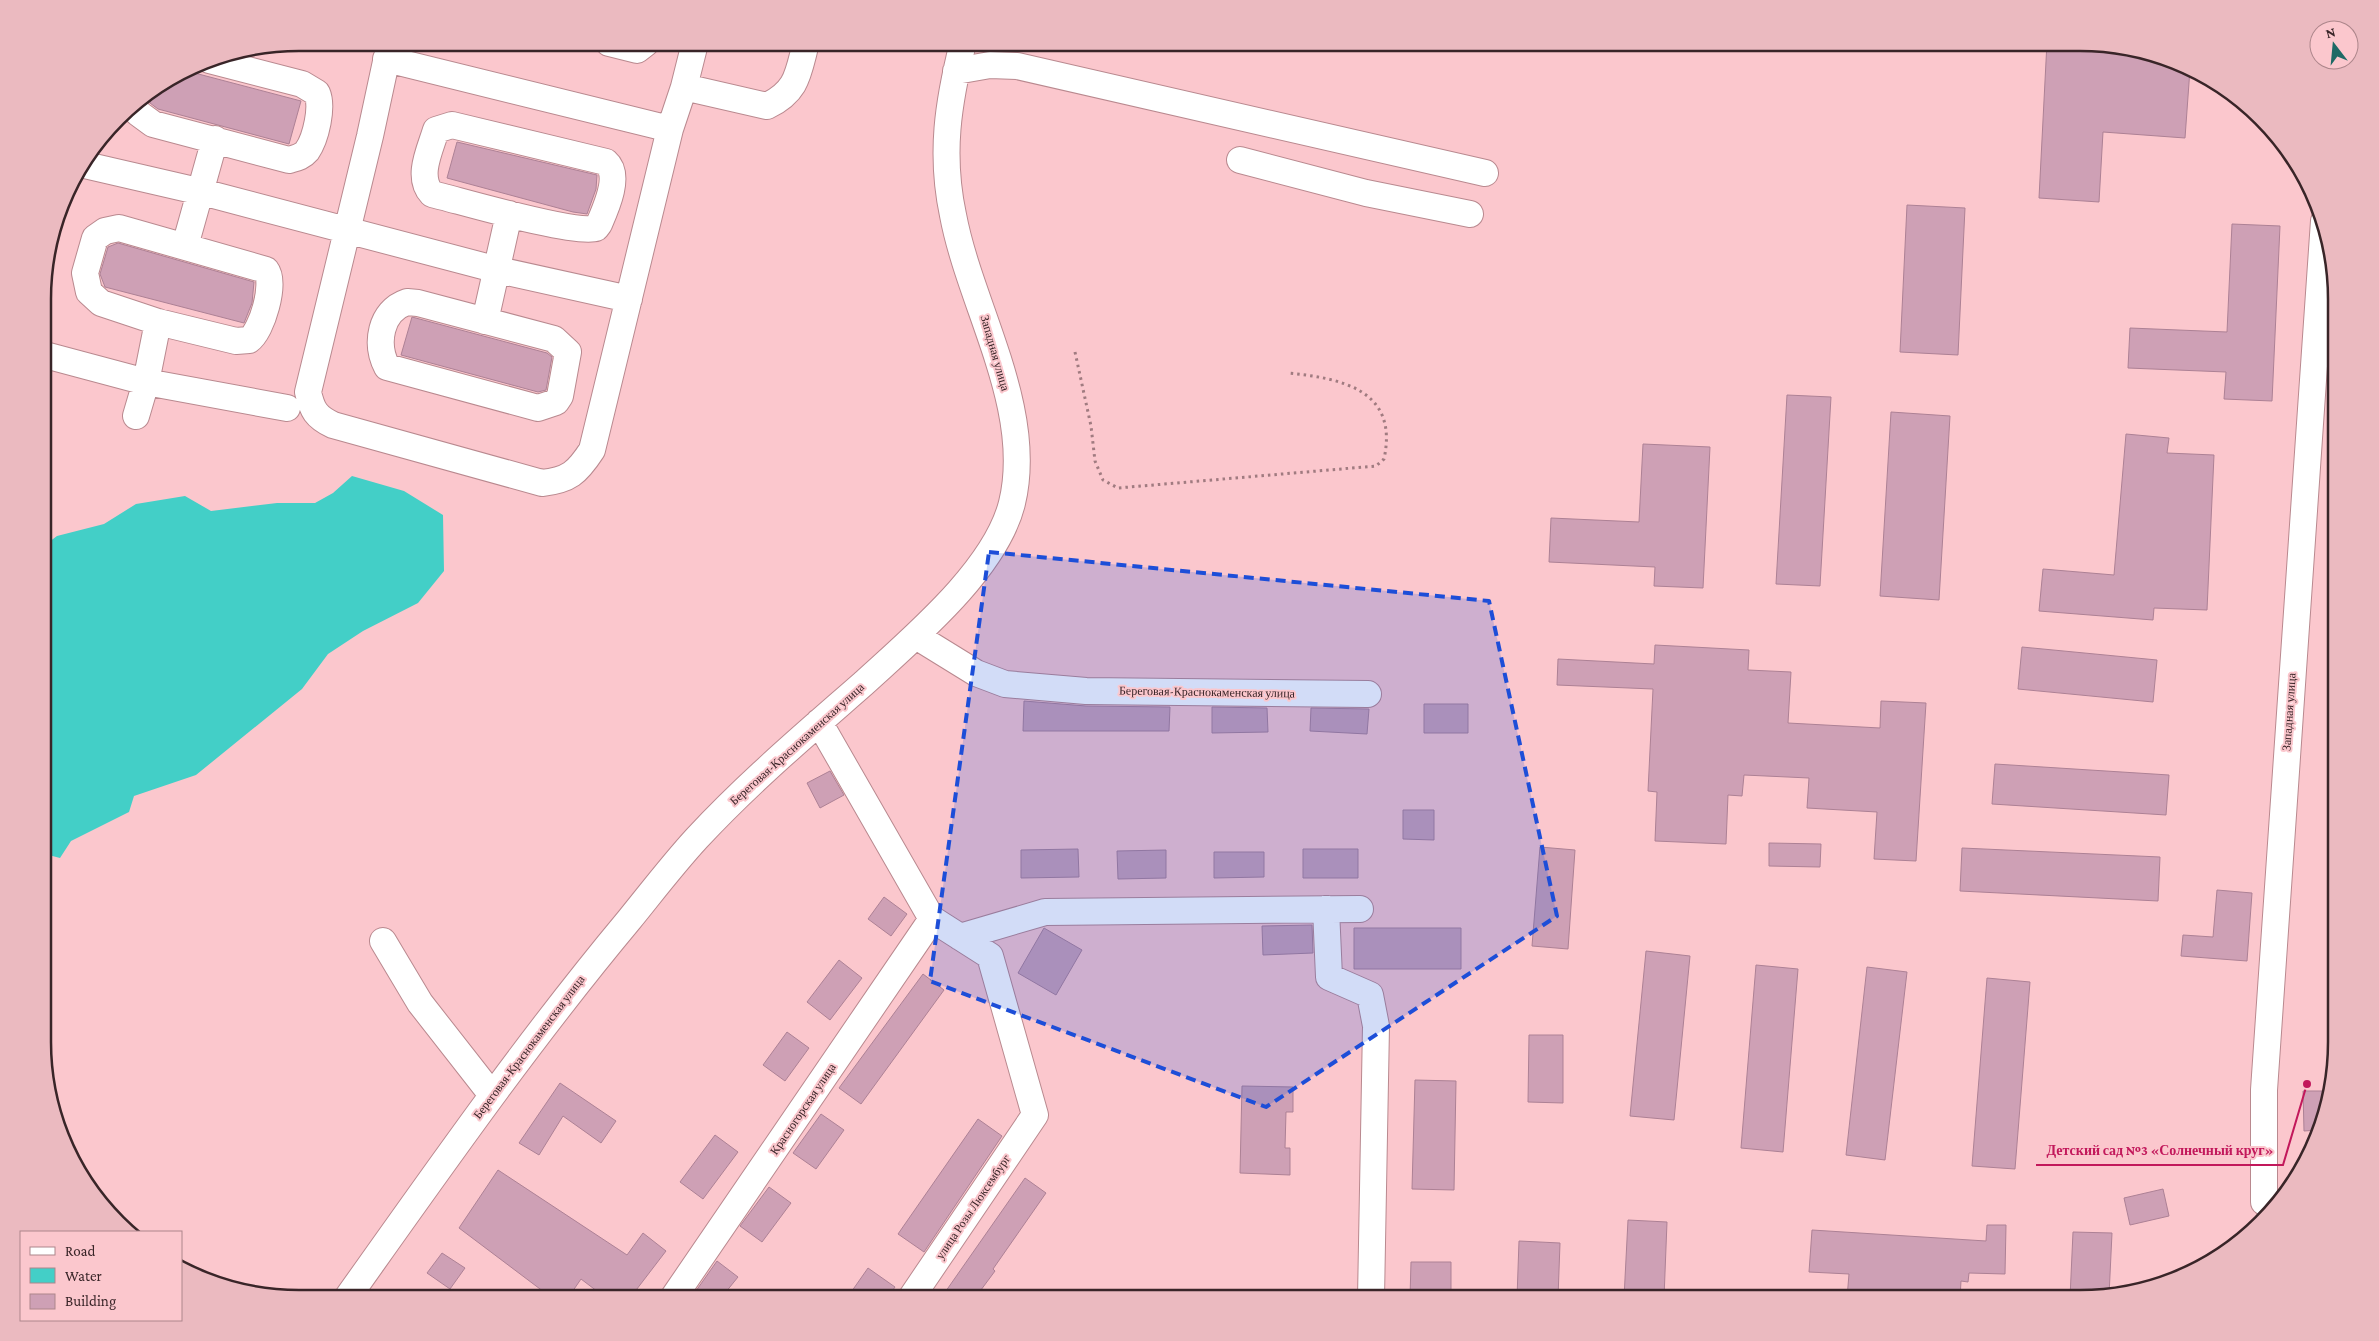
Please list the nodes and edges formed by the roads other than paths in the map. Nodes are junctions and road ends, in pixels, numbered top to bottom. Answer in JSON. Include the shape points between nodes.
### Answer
{"nodes":[{"id":1,"x":387,"y":51,"type":"edge"},
{"id":2,"x":402,"y":51,"type":"edge"},
{"id":3,"x":693,"y":51,"type":"edge"},
{"id":4,"x":803,"y":51,"type":"edge"},
{"id":5,"x":961,"y":51,"type":"edge"},
{"id":6,"x":222,"y":63,"type":"edge"},
{"id":7,"x":956,"y":71,"type":"junction"},
{"id":8,"x":684,"y":87,"type":"junction"},
{"id":9,"x":137,"y":112,"type":"edge"},
{"id":10,"x":670,"y":129,"type":"junction"},
{"id":11,"x":216,"y":140,"type":"junction"},
{"id":12,"x":1240,"y":160,"type":"dead end"},
{"id":13,"x":90,"y":166,"type":"edge"},
{"id":14,"x":1485,"y":173,"type":"dead end"},
{"id":15,"x":202,"y":192,"type":"junction"},
{"id":16,"x":509,"y":214,"type":"junction"},
{"id":17,"x":1470,"y":214,"type":"dead end"},
{"id":18,"x":347,"y":232,"type":"junction"},
{"id":19,"x":185,"y":246,"type":"junction"},
{"id":20,"x":2322,"y":248,"type":"edge"},
{"id":21,"x":498,"y":270,"type":"junction"},
{"id":22,"x":630,"y":299,"type":"junction"},
{"id":23,"x":485,"y":321,"type":"junction"},
{"id":24,"x":158,"y":322,"type":"junction"},
{"id":25,"x":51,"y":357,"type":"edge"},
{"id":26,"x":146,"y":382,"type":"junction"},
{"id":27,"x":287,"y":408,"type":"dead end"},
{"id":28,"x":136,"y":416,"type":"dead end"},
{"id":29,"x":916,"y":636,"type":"junction"},
{"id":30,"x":1368,"y":694,"type":"dead end"},
{"id":31,"x":819,"y":722,"type":"junction"},
{"id":32,"x":1360,"y":908,"type":"dead end"},
{"id":33,"x":1326,"y":909,"type":"junction"},
{"id":34,"x":932,"y":919,"type":"junction"},
{"id":35,"x":960,"y":937,"type":"junction"},
{"id":36,"x":383,"y":941,"type":"dead end"},
{"id":37,"x":492,"y":1095,"type":"junction"},
{"id":38,"x":2269,"y":1202,"type":"edge"},
{"id":39,"x":353,"y":1290,"type":"edge"},
{"id":40,"x":678,"y":1290,"type":"edge"},
{"id":41,"x":916,"y":1290,"type":"edge"},
{"id":42,"x":1371,"y":1290,"type":"edge"}],
"edges":[{"from":1,"to":18,"type":"street"},
{"from":2,"to":10,"type":"street"},
{"from":3,"to":8,"type":"street"},
{"from":4,"to":8,"type":"street","via":[[793,87],[767,106]]},
{"from":5,"to":7,"type":"street","name":"Западная улица"},
{"from":6,"to":11,"type":"street","via":[[302,84],[317,92],[321,106],[307,150],[300,157],[289,160]]},
{"from":7,"to":14,"type":"street","via":[[990,65],[1017,66]]},
{"from":7,"to":29,"type":"street","name":"Западная улица","via":[[945,152],[952,215],[1010,405],[1017,471],[1012,505],[999,535],[977,568]]},
{"from":8,"to":10,"type":"street"},
{"from":9,"to":11,"type":"street","via":[[153,124]]},
{"from":10,"to":22,"type":"street"},
{"from":11,"to":15,"type":"street"},
{"from":12,"to":17,"type":"street","via":[[1366,193]]},
{"from":13,"to":15,"type":"street"},
{"from":15,"to":18,"type":"street"},
{"from":15,"to":19,"type":"street"},
{"from":16,"to":16,"type":"street","via":[[432,194],[426,186],[424,173],[436,130],[452,125],[464,127],[599,159],[611,166],[613,179],[596,228],[584,230]]},
{"from":16,"to":21,"type":"street"},
{"from":18,"to":21,"type":"street"},
{"from":18,"to":22,"type":"street","via":[[308,392],[311,407],[318,418],[542,483],[571,476],[592,450]]},
{"from":19,"to":24,"type":"street","via":[[119,228],[105,231],[95,238],[85,273],[89,292],[101,303]]},
{"from":19,"to":24,"type":"street","via":[[266,270],[270,274],[270,287],[257,332],[242,342]]},
{"from":20,"to":38,"type":"street","name":"Западная улица","via":[[2264,1090]]},
{"from":21,"to":22,"type":"street"},
{"from":21,"to":23,"type":"street"},
{"from":23,"to":23,"type":"street","via":[[554,339],[562,344],[568,352],[568,360],[556,402],[538,408],[465,390],[387,367],[381,356],[380,342],[388,313],[396,305],[418,303]]},
{"from":24,"to":26,"type":"street"},
{"from":25,"to":26,"type":"street"},
{"from":26,"to":27,"type":"street"},
{"from":26,"to":28,"type":"street"},
{"from":29,"to":30,"type":"street","name":"Береговая-Краснокаменская улица","via":[[976,673],[1005,684],[1086,691]]},
{"from":29,"to":31,"type":"street","name":"Береговая-Краснокаменская улица"},
{"from":31,"to":34,"type":"street"},
{"from":31,"to":37,"type":"street","name":"Береговая-Краснокаменская улица","via":[[757,777],[696,840],[590,966]]},
{"from":32,"to":33,"type":"street"},
{"from":33,"to":35,"type":"street","via":[[1045,912]]},
{"from":33,"to":42,"type":"street","via":[[1329,977],[1370,994],[1376,1026]]},
{"from":34,"to":35,"type":"street"},
{"from":34,"to":40,"type":"street","name":"Красногорская улица"},
{"from":35,"to":41,"type":"street","name":"улица Розы Люксембург","via":[[990,956],[1035,1115]]},
{"from":36,"to":37,"type":"street","via":[[420,1003]]},
{"from":37,"to":39,"type":"street","name":"Береговая-Краснокаменская улица"}]}
